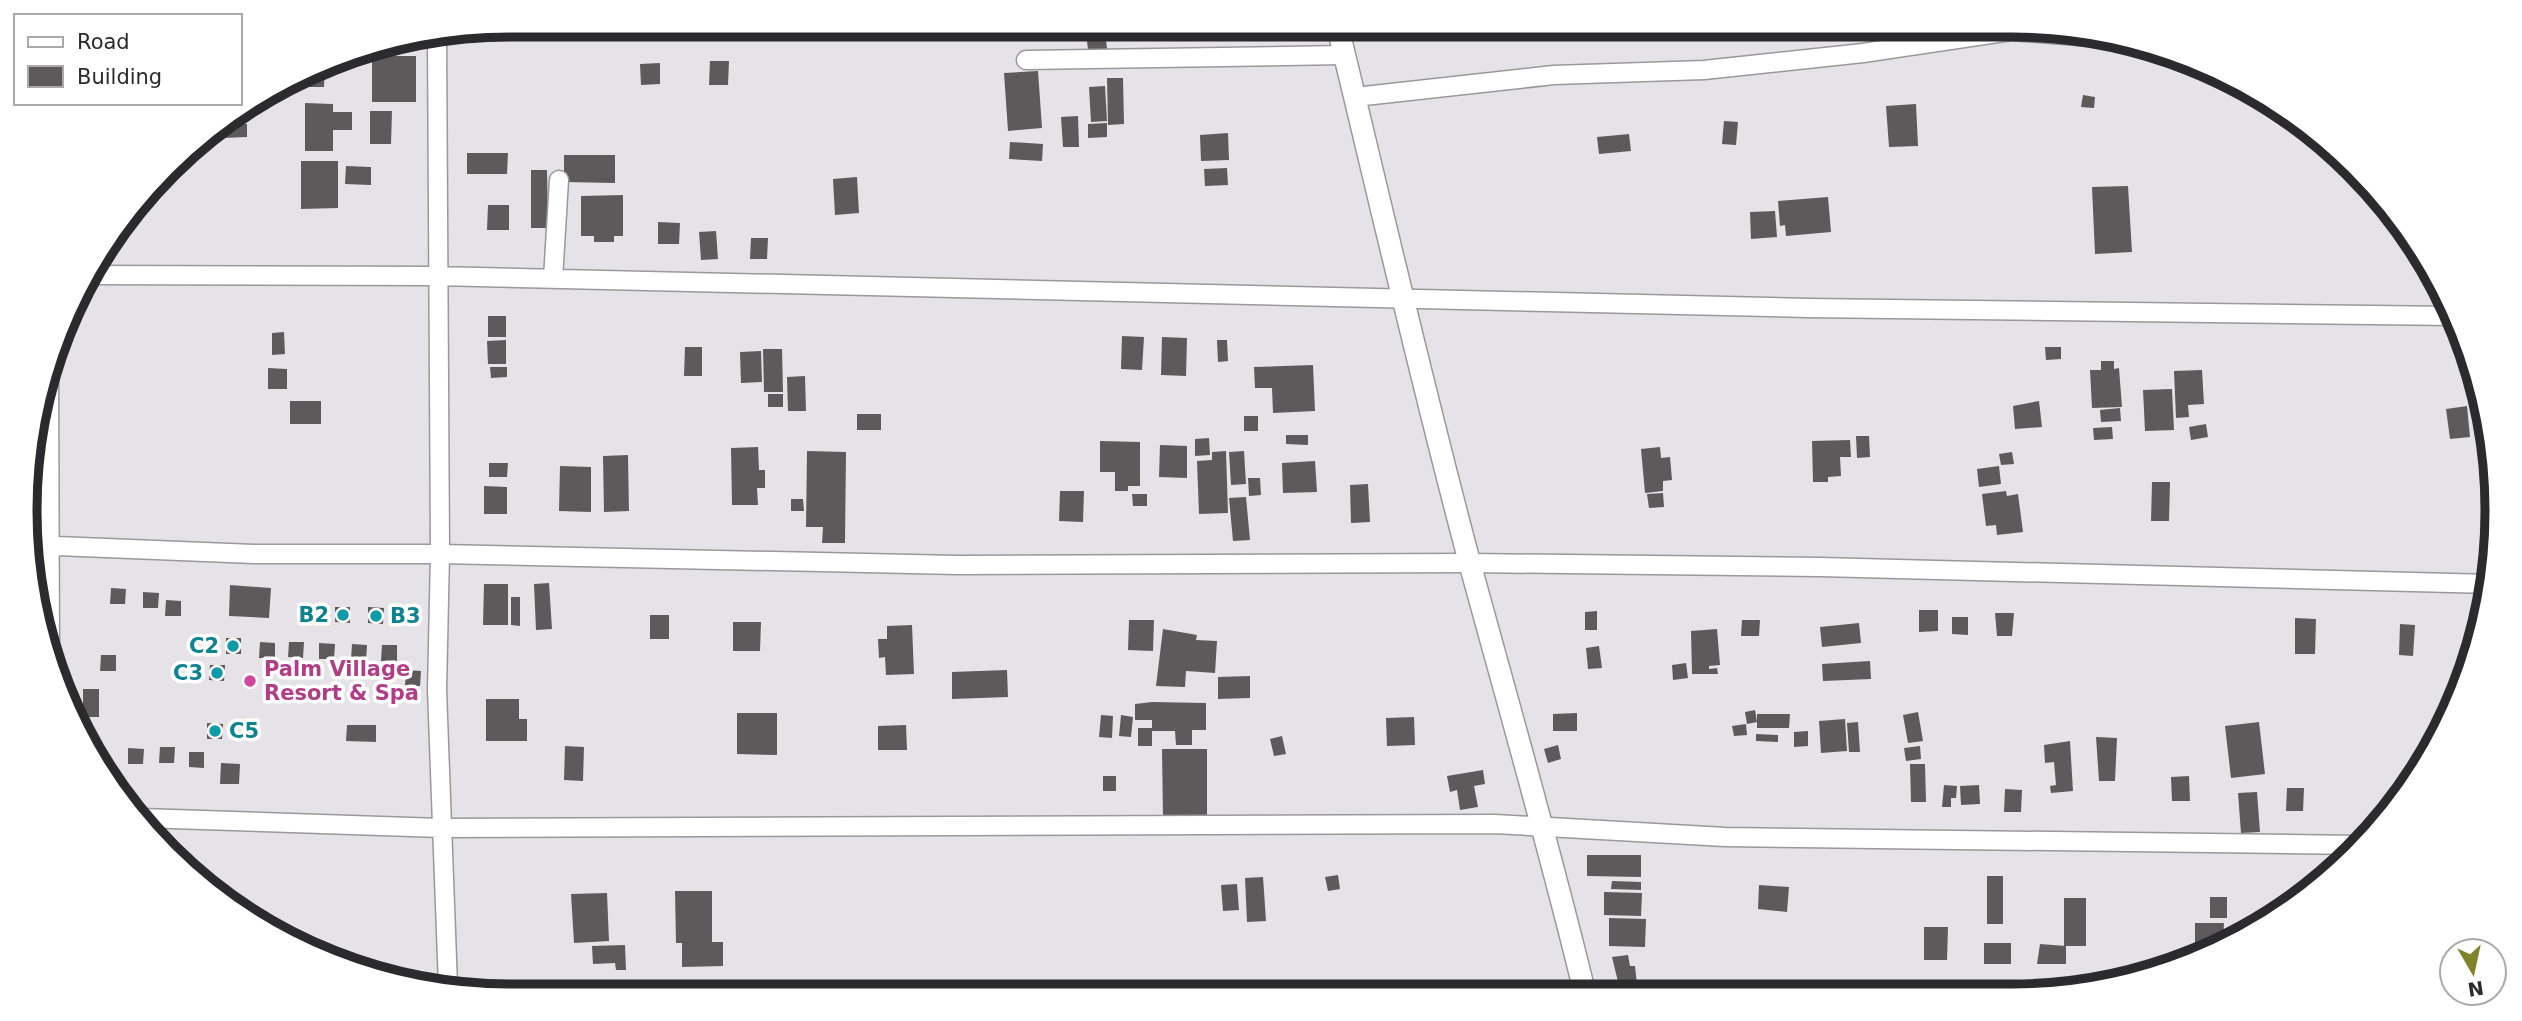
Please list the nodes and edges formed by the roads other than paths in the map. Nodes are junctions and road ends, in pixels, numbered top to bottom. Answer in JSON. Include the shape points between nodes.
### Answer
{"nodes":[{"id":1,"x":1340,"y":37,"type":"edge"},
{"id":2,"x":1971,"y":37,"type":"edge"},
{"id":3,"x":437,"y":43,"type":"edge"},
{"id":4,"x":1345,"y":55,"type":"junction"},
{"id":5,"x":1026,"y":60,"type":"dead end"},
{"id":6,"x":1355,"y":97,"type":"junction"},
{"id":7,"x":559,"y":180,"type":"dead end"},
{"id":8,"x":99,"y":275,"type":"edge"},
{"id":9,"x":436,"y":276,"type":"junction"},
{"id":10,"x":554,"y":279,"type":"junction"},
{"id":11,"x":1402,"y":299,"type":"junction"},
{"id":12,"x":2443,"y":316,"type":"edge"},
{"id":13,"x":46,"y":417,"type":"edge"},
{"id":14,"x":40,"y":545,"type":"edge"},
{"id":15,"x":440,"y":554,"type":"junction"},
{"id":16,"x":1470,"y":564,"type":"junction"},
{"id":17,"x":2479,"y":584,"type":"edge"},
{"id":18,"x":44,"y":592,"type":"edge"},
{"id":19,"x":150,"y":818,"type":"edge"},
{"id":20,"x":1545,"y":827,"type":"junction"},
{"id":21,"x":441,"y":828,"type":"junction"},
{"id":22,"x":2346,"y":845,"type":"edge"},
{"id":23,"x":448,"y":980,"type":"edge"},
{"id":24,"x":1583,"y":984,"type":"edge"}],
"edges":[{"from":1,"to":4,"type":"street"},
{"from":2,"to":6,"type":"street","via":[[1704,70],[1554,75]]},
{"from":3,"to":9,"type":"street"},
{"from":4,"to":5,"type":"street"},
{"from":4,"to":6,"type":"street"},
{"from":6,"to":11,"type":"street"},
{"from":7,"to":10,"type":"street"},
{"from":8,"to":9,"type":"street"},
{"from":9,"to":10,"type":"street"},
{"from":9,"to":15,"type":"street"},
{"from":10,"to":11,"type":"street"},
{"from":11,"to":12,"type":"street"},
{"from":11,"to":16,"type":"street"},
{"from":13,"to":14,"type":"street"},
{"from":14,"to":15,"type":"street","via":[[254,554]]},
{"from":14,"to":18,"type":"street"},
{"from":15,"to":16,"type":"street","via":[[957,565]]},
{"from":15,"to":21,"type":"street"},
{"from":16,"to":17,"type":"street","via":[[1820,567]]},
{"from":16,"to":20,"type":"street"},
{"from":19,"to":21,"type":"street"},
{"from":20,"to":21,"type":"street"},
{"from":20,"to":22,"type":"street","via":[[1725,837]]},
{"from":20,"to":24,"type":"street"},
{"from":21,"to":23,"type":"street"}]}
